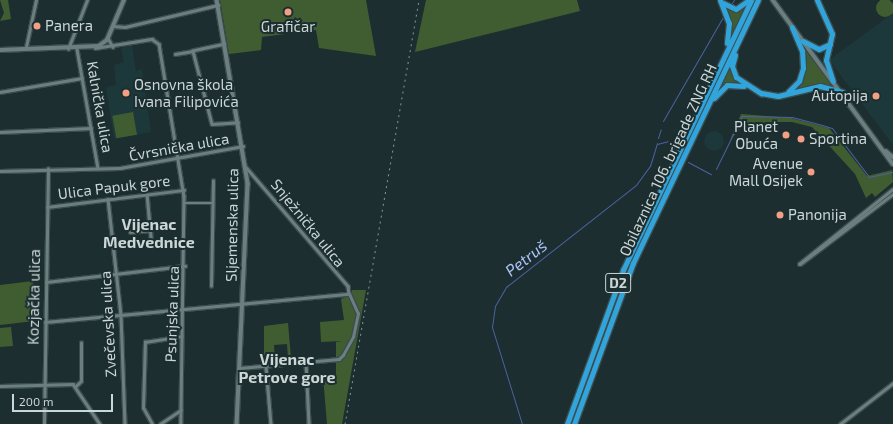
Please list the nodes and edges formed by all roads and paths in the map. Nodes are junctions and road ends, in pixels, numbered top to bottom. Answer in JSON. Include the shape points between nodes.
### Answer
{"nodes":[{"id":1,"x":36,"y":0,"type":"edge"},
{"id":2,"x":87,"y":0,"type":"edge"},
{"id":3,"x":124,"y":0,"type":"edge"},
{"id":4,"x":217,"y":0,"type":"edge"},
{"id":5,"x":750,"y":0,"type":"edge"},
{"id":6,"x":758,"y":0,"type":"edge"},
{"id":7,"x":773,"y":0,"type":"edge"},
{"id":8,"x":817,"y":0,"type":"edge"},
{"id":9,"x":720,"y":1,"type":"edge"},
{"id":10,"x":218,"y":5,"type":"junction"},
{"id":11,"x":113,"y":26,"type":"junction"},
{"id":12,"x":792,"y":26,"type":"junction"},
{"id":13,"x":108,"y":37,"type":"junction"},
{"id":14,"x":156,"y":40,"type":"joint"},
{"id":15,"x":803,"y":41,"type":"junction"},
{"id":16,"x":738,"y":42,"type":"junction"},
{"id":17,"x":832,"y":42,"type":"junction"},
{"id":18,"x":225,"y":44,"type":"junction"},
{"id":19,"x":26,"y":47,"type":"junction"},
{"id":20,"x":93,"y":47,"type":"junction"},
{"id":21,"x":114,"y":47,"type":"junction"},
{"id":22,"x":68,"y":49,"type":"junction"},
{"id":23,"x":77,"y":49,"type":"junction"},
{"id":24,"x":0,"y":50,"type":"edge"},
{"id":25,"x":193,"y":51,"type":"junction"},
{"id":26,"x":726,"y":52,"type":"junction"},
{"id":27,"x":175,"y":54,"type":"dead end"},
{"id":28,"x":82,"y":78,"type":"junction"},
{"id":29,"x":833,"y":81,"type":"junction"},
{"id":30,"x":747,"y":87,"type":"junction"},
{"id":31,"x":0,"y":92,"type":"edge"},
{"id":32,"x":842,"y":92,"type":"junction"},
{"id":33,"x":787,"y":93,"type":"junction"},
{"id":34,"x":704,"y":110,"type":"junction"},
{"id":35,"x":239,"y":122,"type":"junction"},
{"id":36,"x":91,"y":128,"type":"junction"},
{"id":37,"x":0,"y":132,"type":"edge"},
{"id":38,"x":243,"y":146,"type":"junction"},
{"id":39,"x":884,"y":149,"type":"junction"},
{"id":40,"x":893,"y":157,"type":"edge"},
{"id":41,"x":178,"y":158,"type":"junction"},
{"id":42,"x":893,"y":164,"type":"edge"},
{"id":43,"x":246,"y":167,"type":"junction"},
{"id":44,"x":98,"y":168,"type":"junction"},
{"id":45,"x":48,"y":169,"type":"junction"},
{"id":46,"x":0,"y":170,"type":"edge"},
{"id":47,"x":213,"y":181,"type":"dead end"},
{"id":48,"x":893,"y":189,"type":"edge"},
{"id":49,"x":184,"y":190,"type":"junction"},
{"id":50,"x":147,"y":194,"type":"junction"},
{"id":51,"x":893,"y":194,"type":"edge"},
{"id":52,"x":108,"y":199,"type":"junction"},
{"id":53,"x":185,"y":203,"type":"junction"},
{"id":54,"x":213,"y":203,"type":"junction"},
{"id":55,"x":47,"y":207,"type":"junction"},
{"id":56,"x":150,"y":230,"type":"junction"},
{"id":57,"x":130,"y":232,"type":"dead end"},
{"id":58,"x":152,"y":247,"type":"dead end"},
{"id":59,"x":185,"y":266,"type":"junction"},
{"id":60,"x":117,"y":274,"type":"junction"},
{"id":61,"x":46,"y":282,"type":"junction"},
{"id":62,"x":211,"y":286,"type":"dead end"},
{"id":63,"x":349,"y":294,"type":"junction"},
{"id":64,"x":242,"y":305,"type":"junction"},
{"id":65,"x":183,"y":310,"type":"junction"},
{"id":66,"x":121,"y":315,"type":"junction"},
{"id":67,"x":45,"y":322,"type":"junction"},
{"id":68,"x":182,"y":336,"type":"junction"},
{"id":69,"x":80,"y":343,"type":"dead end"},
{"id":70,"x":306,"y":362,"type":"junction"},
{"id":71,"x":266,"y":366,"type":"junction"},
{"id":72,"x":239,"y":368,"type":"junction"},
{"id":73,"x":893,"y":383,"type":"edge"},
{"id":74,"x":44,"y":384,"type":"junction"},
{"id":75,"x":0,"y":386,"type":"edge"},
{"id":76,"x":76,"y":386,"type":"junction"},
{"id":77,"x":181,"y":410,"type":"junction"},
{"id":78,"x":44,"y":424,"type":"edge"},
{"id":79,"x":100,"y":424,"type":"edge"},
{"id":80,"x":125,"y":424,"type":"edge"},
{"id":81,"x":152,"y":424,"type":"edge"},
{"id":82,"x":160,"y":424,"type":"edge"},
{"id":83,"x":181,"y":424,"type":"edge"},
{"id":84,"x":237,"y":424,"type":"edge"},
{"id":85,"x":271,"y":424,"type":"edge"},
{"id":86,"x":309,"y":424,"type":"edge"},
{"id":87,"x":567,"y":424,"type":"edge"},
{"id":88,"x":574,"y":424,"type":"edge"},
{"id":89,"x":840,"y":424,"type":"edge"}],
"edges":[{"from":1,"to":19,"type":"street"},
{"from":2,"to":22,"type":"street"},
{"from":3,"to":11,"type":"street"},
{"from":4,"to":10,"type":"street","name":"Sljemenska ulica"},
{"from":5,"to":9,"type":"highway","via":[[736,9]]},
{"from":5,"to":26,"type":"highway","name":"Obilaznica 106. brigade ZNG RH","number":"D2"},
{"from":6,"to":16,"type":"highway","name":"Obilaznica 106. brigade ZNG RH","number":"D2"},
{"from":7,"to":12,"type":"street"},
{"from":8,"to":17,"type":"highway","via":[[830,27]]},
{"from":9,"to":26,"type":"highway","via":[[730,27]]},
{"from":10,"to":11,"type":"street","via":[[125,27]]},
{"from":10,"to":18,"type":"street","name":"Sljemenska ulica"},
{"from":11,"to":13,"type":"street"},
{"from":12,"to":15,"type":"street"},
{"from":12,"to":33,"type":"highway","via":[[800,46],[803,68],[799,80]]},
{"from":13,"to":20,"type":"street","via":[[102,44]]},
{"from":13,"to":21,"type":"street"},
{"from":14,"to":21,"type":"street","name":"Kalnička ulica"},
{"from":14,"to":41,"type":"street","name":"Psunjska ulica"},
{"from":15,"to":17,"type":"highway","via":[[819,49]]},
{"from":15,"to":29,"type":"street"},
{"from":16,"to":30,"type":"highway","via":[[733,70]]},
{"from":16,"to":34,"type":"highway","name":"Obilaznica 106. brigade ZNG RH","number":"D2"},
{"from":17,"to":29,"type":"highway","via":[[826,60]]},
{"from":18,"to":25,"type":"street"},
{"from":18,"to":35,"type":"street","name":"Sljemenska ulica"},
{"from":19,"to":22,"type":"street","name":"Kalnička ulica"},
{"from":19,"to":24,"type":"street","name":"Kalnička ulica"},
{"from":20,"to":21,"type":"street","name":"Kalnička ulica"},
{"from":20,"to":23,"type":"street","name":"Kalnička ulica"},
{"from":22,"to":23,"type":"street","name":"Kalnička ulica"},
{"from":23,"to":28,"type":"street","name":"Kalnička ulica"},
{"from":25,"to":27,"type":"street"},
{"from":25,"to":35,"type":"street","via":[[212,124]]},
{"from":26,"to":87,"type":"highway","name":"Obilaznica 106. brigade ZNG RH","number":"D2","via":[[618,282]]},
{"from":28,"to":31,"type":"street"},
{"from":28,"to":36,"type":"street","name":"Kalnička ulica"},
{"from":29,"to":32,"type":"street"},
{"from":30,"to":33,"type":"highway","via":[[767,95]]},
{"from":30,"to":34,"type":"highway","via":[[732,84],[722,88]]},
{"from":32,"to":33,"type":"highway","via":[[820,86]]},
{"from":32,"to":39,"type":"street"},
{"from":34,"to":88,"type":"highway","name":"Obilaznica 106. brigade ZNG RH","number":"D2","via":[[628,275]]},
{"from":35,"to":38,"type":"street","name":"Sljemenska ulica"},
{"from":36,"to":37,"type":"street"},
{"from":36,"to":44,"type":"street","name":"Kalnička ulica"},
{"from":38,"to":41,"type":"street","name":"Čvrsnička ulica"},
{"from":38,"to":43,"type":"street","name":"Sljemenska ulica"},
{"from":39,"to":40,"type":"street"},
{"from":39,"to":42,"type":"street"},
{"from":41,"to":44,"type":"street","name":"Čvrsnička ulica"},
{"from":41,"to":49,"type":"street","name":"Psunjska ulica"},
{"from":43,"to":63,"type":"street","name":"Snježnička ulica","via":[[348,286]]},
{"from":43,"to":64,"type":"street","name":"Sljemenska ulica"},
{"from":44,"to":45,"type":"street","name":"Čvrsnička ulica"},
{"from":45,"to":46,"type":"street","name":"Čvrsnička ulica"},
{"from":45,"to":55,"type":"street","name":"Kozjačka ulica"},
{"from":47,"to":54,"type":"street"},
{"from":48,"to":51,"type":"street","via":[[799,264]]},
{"from":49,"to":50,"type":"street","name":"Ulica Papuk gore"},
{"from":49,"to":53,"type":"street","name":"Psunjska ulica"},
{"from":50,"to":52,"type":"street","name":"Ulica Papuk gore"},
{"from":50,"to":56,"type":"street"},
{"from":52,"to":55,"type":"street","name":"Ulica Papuk gore"},
{"from":52,"to":60,"type":"street","name":"Zvečevska ulica"},
{"from":53,"to":54,"type":"street"},
{"from":53,"to":59,"type":"street","name":"Psunjska ulica"},
{"from":54,"to":62,"type":"street"},
{"from":55,"to":61,"type":"street","name":"Kozjačka ulica"},
{"from":56,"to":57,"type":"street"},
{"from":56,"to":58,"type":"street"},
{"from":59,"to":60,"type":"street"},
{"from":59,"to":65,"type":"street","name":"Psunjska ulica"},
{"from":60,"to":61,"type":"street"},
{"from":60,"to":66,"type":"street","name":"Zvečevska ulica"},
{"from":61,"to":67,"type":"street","name":"Kozjačka ulica"},
{"from":63,"to":64,"type":"street"},
{"from":63,"to":70,"type":"street","via":[[358,314],[353,337],[343,355],[339,359]]},
{"from":64,"to":65,"type":"street"},
{"from":64,"to":72,"type":"street","name":"Sljemenska ulica"},
{"from":65,"to":66,"type":"street"},
{"from":65,"to":68,"type":"street","name":"Psunjska ulica"},
{"from":66,"to":67,"type":"street"},
{"from":66,"to":80,"type":"street","name":"Zvečevska ulica"},
{"from":67,"to":74,"type":"street","name":"Kozjačka ulica"},
{"from":68,"to":77,"type":"street","name":"Psunjska ulica"},
{"from":68,"to":81,"type":"street","via":[[145,342],[143,408]]},
{"from":69,"to":76,"type":"street","via":[[81,381]]},
{"from":70,"to":71,"type":"street"},
{"from":70,"to":86,"type":"street"},
{"from":71,"to":72,"type":"street"},
{"from":71,"to":85,"type":"street"},
{"from":72,"to":84,"type":"street","name":"Sljemenska ulica"},
{"from":73,"to":89,"type":"street"},
{"from":74,"to":75,"type":"street"},
{"from":74,"to":76,"type":"street"},
{"from":74,"to":78,"type":"street","name":"Kozjačka ulica"},
{"from":76,"to":79,"type":"street"},
{"from":77,"to":82,"type":"street"},
{"from":77,"to":83,"type":"street","name":"Psunjska ulica"}]}
